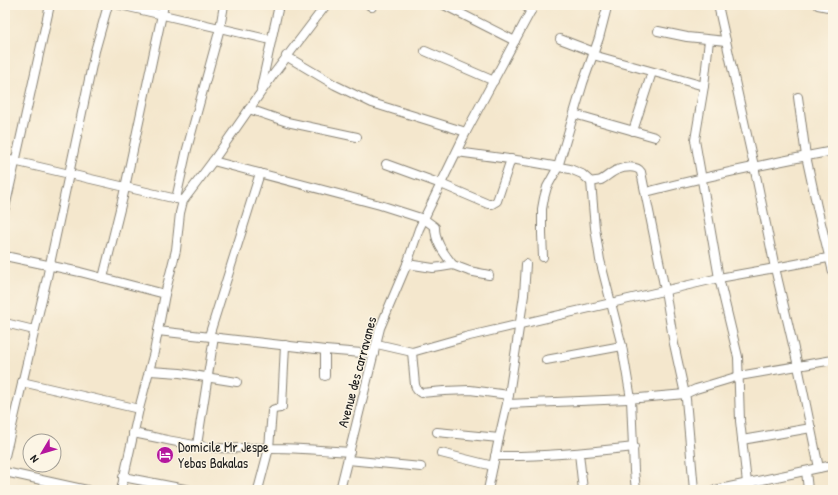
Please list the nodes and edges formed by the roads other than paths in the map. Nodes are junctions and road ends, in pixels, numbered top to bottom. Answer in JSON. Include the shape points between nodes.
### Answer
{"nodes":[{"id":1,"x":50,"y":5,"type":"edge"},
{"id":2,"x":108,"y":5,"type":"edge"},
{"id":3,"x":120,"y":5,"type":"edge"},
{"id":4,"x":164,"y":5,"type":"edge"},
{"id":5,"x":224,"y":5,"type":"edge"},
{"id":6,"x":279,"y":5,"type":"edge"},
{"id":7,"x":326,"y":5,"type":"edge"},
{"id":8,"x":444,"y":5,"type":"edge"},
{"id":9,"x":524,"y":5,"type":"edge"},
{"id":10,"x":607,"y":5,"type":"edge"},
{"id":11,"x":718,"y":5,"type":"edge"},
{"id":12,"x":818,"y":5,"type":"edge"},
{"id":13,"x":533,"y":8,"type":"edge"},
{"id":14,"x":833,"y":8,"type":"edge"},
{"id":15,"x":162,"y":15,"type":"junction"},
{"id":16,"x":220,"y":28,"type":"junction"},
{"id":17,"x":658,"y":31,"type":"dead end"},
{"id":18,"x":560,"y":39,"type":"dead end"},
{"id":19,"x":271,"y":40,"type":"junction"},
{"id":20,"x":709,"y":40,"type":"junction"},
{"id":21,"x":515,"y":41,"type":"junction"},
{"id":22,"x":726,"y":41,"type":"junction"},
{"id":23,"x":425,"y":51,"type":"dead end"},
{"id":24,"x":594,"y":53,"type":"junction"},
{"id":25,"x":286,"y":56,"type":"junction"},
{"id":26,"x":652,"y":72,"type":"junction"},
{"id":27,"x":494,"y":81,"type":"junction"},
{"id":28,"x":704,"y":86,"type":"junction"},
{"id":29,"x":260,"y":92,"type":"junction"},
{"id":30,"x":798,"y":97,"type":"dead end"},
{"id":31,"x":249,"y":109,"type":"junction"},
{"id":32,"x":574,"y":114,"type":"junction"},
{"id":33,"x":633,"y":131,"type":"junction"},
{"id":34,"x":466,"y":132,"type":"junction"},
{"id":35,"x":357,"y":136,"type":"dead end"},
{"id":36,"x":654,"y":137,"type":"dead end"},
{"id":37,"x":833,"y":151,"type":"edge"},
{"id":38,"x":457,"y":152,"type":"junction"},
{"id":39,"x":806,"y":156,"type":"junction"},
{"id":40,"x":5,"y":159,"type":"edge"},
{"id":41,"x":511,"y":159,"type":"junction"},
{"id":42,"x":213,"y":161,"type":"junction"},
{"id":43,"x":15,"y":162,"type":"junction"},
{"id":44,"x":386,"y":164,"type":"dead end"},
{"id":45,"x":754,"y":166,"type":"junction"},
{"id":46,"x":558,"y":167,"type":"junction"},
{"id":47,"x":260,"y":173,"type":"junction"},
{"id":48,"x":69,"y":174,"type":"junction"},
{"id":49,"x":701,"y":178,"type":"junction"},
{"id":50,"x":591,"y":182,"type":"junction"},
{"id":51,"x":441,"y":184,"type":"junction"},
{"id":52,"x":125,"y":187,"type":"junction"},
{"id":53,"x":646,"y":192,"type":"junction"},
{"id":54,"x":180,"y":200,"type":"junction"},
{"id":55,"x":5,"y":208,"type":"edge"},
{"id":56,"x":424,"y":219,"type":"junction"},
{"id":57,"x":5,"y":256,"type":"edge"},
{"id":58,"x":543,"y":257,"type":"dead end"},
{"id":59,"x":831,"y":257,"type":"edge"},
{"id":60,"x":407,"y":264,"type":"junction"},
{"id":61,"x":526,"y":264,"type":"dead end"},
{"id":62,"x":453,"y":265,"type":"junction"},
{"id":63,"x":49,"y":266,"type":"junction"},
{"id":64,"x":775,"y":268,"type":"junction"},
{"id":65,"x":833,"y":272,"type":"edge"},
{"id":66,"x":489,"y":275,"type":"dead end"},
{"id":67,"x":103,"y":278,"type":"junction"},
{"id":68,"x":719,"y":278,"type":"junction"},
{"id":69,"x":665,"y":290,"type":"junction"},
{"id":70,"x":165,"y":294,"type":"junction"},
{"id":71,"x":611,"y":303,"type":"junction"},
{"id":72,"x":5,"y":323,"type":"edge"},
{"id":73,"x":520,"y":324,"type":"junction"},
{"id":74,"x":34,"y":330,"type":"junction"},
{"id":75,"x":158,"y":331,"type":"junction"},
{"id":76,"x":212,"y":337,"type":"junction"},
{"id":77,"x":376,"y":344,"type":"junction"},
{"id":78,"x":285,"y":345,"type":"junction"},
{"id":79,"x":622,"y":346,"type":"junction"},
{"id":80,"x":326,"y":350,"type":"junction"},
{"id":81,"x":412,"y":352,"type":"junction"},
{"id":82,"x":374,"y":354,"type":"junction"},
{"id":83,"x":546,"y":360,"type":"dead end"},
{"id":84,"x":833,"y":360,"type":"edge"},
{"id":85,"x":798,"y":366,"type":"junction"},
{"id":86,"x":150,"y":371,"type":"junction"},
{"id":87,"x":325,"y":376,"type":"dead end"},
{"id":88,"x":739,"y":376,"type":"junction"},
{"id":89,"x":208,"y":377,"type":"junction"},
{"id":90,"x":22,"y":382,"type":"junction"},
{"id":91,"x":237,"y":382,"type":"dead end"},
{"id":92,"x":686,"y":394,"type":"junction"},
{"id":93,"x":509,"y":395,"type":"junction"},
{"id":94,"x":632,"y":399,"type":"junction"},
{"id":95,"x":507,"y":404,"type":"junction"},
{"id":96,"x":139,"y":409,"type":"junction"},
{"id":97,"x":811,"y":428,"type":"junction"},
{"id":98,"x":437,"y":432,"type":"dead end"},
{"id":99,"x":133,"y":433,"type":"junction"},
{"id":100,"x":499,"y":438,"type":"junction"},
{"id":101,"x":742,"y":440,"type":"junction"},
{"id":102,"x":197,"y":445,"type":"junction"},
{"id":103,"x":634,"y":447,"type":"junction"},
{"id":104,"x":269,"y":448,"type":"junction"},
{"id":105,"x":579,"y":453,"type":"junction"},
{"id":106,"x":441,"y":454,"type":"dead end"},
{"id":107,"x":5,"y":456,"type":"edge"},
{"id":108,"x":349,"y":456,"type":"junction"},
{"id":109,"x":495,"y":456,"type":"junction"},
{"id":110,"x":833,"y":465,"type":"edge"},
{"id":111,"x":493,"y":466,"type":"junction"},
{"id":112,"x":421,"y":467,"type":"dead end"},
{"id":113,"x":819,"y":468,"type":"junction"},
{"id":114,"x":806,"y":471,"type":"junction"},
{"id":115,"x":5,"y":472,"type":"edge"},
{"id":116,"x":123,"y":477,"type":"junction"},
{"id":117,"x":748,"y":486,"type":"edge"},
{"id":118,"x":87,"y":490,"type":"edge"},
{"id":119,"x":121,"y":490,"type":"edge"},
{"id":120,"x":190,"y":490,"type":"edge"},
{"id":121,"x":258,"y":490,"type":"edge"},
{"id":122,"x":340,"y":490,"type":"edge"},
{"id":123,"x":488,"y":490,"type":"edge"},
{"id":124,"x":583,"y":490,"type":"edge"},
{"id":125,"x":636,"y":490,"type":"edge"},
{"id":126,"x":694,"y":490,"type":"edge"},
{"id":127,"x":715,"y":490,"type":"edge"},
{"id":128,"x":808,"y":490,"type":"edge"}],
"edges":[{"from":1,"to":43,"type":"street"},
{"from":2,"to":48,"type":"street"},
{"from":3,"to":15,"type":"street"},
{"from":4,"to":15,"type":"street"},
{"from":5,"to":16,"type":"street"},
{"from":6,"to":19,"type":"street"},
{"from":7,"to":25,"type":"street"},
{"from":8,"to":21,"type":"street"},
{"from":9,"to":13,"type":"street"},
{"from":10,"to":24,"type":"street"},
{"from":11,"to":22,"type":"street"},
{"from":12,"to":14,"type":"street"},
{"from":13,"to":21,"type":"street","name":"Avenue des carravanes"},
{"from":15,"to":16,"type":"street"},
{"from":15,"to":52,"type":"street"},
{"from":16,"to":19,"type":"street"},
{"from":16,"to":54,"type":"street","via":[[187,149]]},
{"from":17,"to":20,"type":"street"},
{"from":18,"to":24,"type":"street"},
{"from":19,"to":29,"type":"street"},
{"from":20,"to":22,"type":"street"},
{"from":20,"to":28,"type":"street"},
{"from":21,"to":27,"type":"street","name":"Avenue des carravanes"},
{"from":22,"to":45,"type":"street"},
{"from":23,"to":27,"type":"street"},
{"from":24,"to":26,"type":"street"},
{"from":24,"to":32,"type":"street"},
{"from":25,"to":29,"type":"street"},
{"from":25,"to":34,"type":"street","via":[[372,103]]},
{"from":26,"to":28,"type":"street"},
{"from":26,"to":33,"type":"street"},
{"from":27,"to":34,"type":"street","name":"Avenue des carravanes"},
{"from":28,"to":49,"type":"street","via":[[694,140]]},
{"from":29,"to":31,"type":"street"},
{"from":30,"to":39,"type":"street"},
{"from":31,"to":35,"type":"street","via":[[286,122]]},
{"from":31,"to":42,"type":"street"},
{"from":32,"to":33,"type":"street"},
{"from":32,"to":46,"type":"street"},
{"from":33,"to":36,"type":"street"},
{"from":34,"to":38,"type":"street","name":"Avenue des carravanes"},
{"from":37,"to":39,"type":"street"},
{"from":38,"to":41,"type":"street"},
{"from":38,"to":51,"type":"street","name":"Avenue des carravanes"},
{"from":39,"to":45,"type":"street"},
{"from":39,"to":59,"type":"street"},
{"from":40,"to":43,"type":"street"},
{"from":41,"to":46,"type":"street"},
{"from":41,"to":51,"type":"street","via":[[497,201],[492,204]]},
{"from":42,"to":47,"type":"street"},
{"from":42,"to":54,"type":"street"},
{"from":43,"to":48,"type":"street"},
{"from":43,"to":55,"type":"street"},
{"from":44,"to":51,"type":"street"},
{"from":45,"to":49,"type":"street"},
{"from":45,"to":64,"type":"street"},
{"from":46,"to":50,"type":"street","via":[[582,174]]},
{"from":46,"to":58,"type":"street","via":[[548,187],[542,210]]},
{"from":47,"to":56,"type":"street"},
{"from":47,"to":76,"type":"street"},
{"from":48,"to":52,"type":"street"},
{"from":48,"to":63,"type":"street"},
{"from":49,"to":53,"type":"street"},
{"from":49,"to":68,"type":"street"},
{"from":50,"to":53,"type":"street","via":[[617,170],[637,168],[640,169]]},
{"from":50,"to":71,"type":"street","via":[[600,260]]},
{"from":51,"to":56,"type":"street","name":"Avenue des carravanes"},
{"from":52,"to":54,"type":"street"},
{"from":52,"to":67,"type":"street"},
{"from":53,"to":69,"type":"street"},
{"from":54,"to":70,"type":"street","via":[[176,250]]},
{"from":56,"to":60,"type":"street","name":"Avenue des carravanes"},
{"from":56,"to":62,"type":"street","via":[[434,227],[438,244]]},
{"from":57,"to":63,"type":"street"},
{"from":59,"to":64,"type":"street"},
{"from":59,"to":65,"type":"street"},
{"from":60,"to":62,"type":"street","via":[[433,268]]},
{"from":60,"to":77,"type":"street","name":"Avenue des carravanes","via":[[380,328]]},
{"from":61,"to":73,"type":"street"},
{"from":62,"to":66,"type":"street"},
{"from":63,"to":67,"type":"street"},
{"from":63,"to":74,"type":"street"},
{"from":64,"to":68,"type":"street"},
{"from":64,"to":85,"type":"street"},
{"from":67,"to":70,"type":"street"},
{"from":68,"to":69,"type":"street"},
{"from":68,"to":88,"type":"street","via":[[738,357]]},
{"from":69,"to":71,"type":"street"},
{"from":69,"to":92,"type":"street"},
{"from":70,"to":75,"type":"street"},
{"from":71,"to":73,"type":"street"},
{"from":71,"to":79,"type":"street"},
{"from":72,"to":74,"type":"street"},
{"from":73,"to":81,"type":"street"},
{"from":73,"to":93,"type":"street"},
{"from":74,"to":90,"type":"street"},
{"from":75,"to":76,"type":"street"},
{"from":75,"to":86,"type":"street"},
{"from":76,"to":78,"type":"street"},
{"from":76,"to":89,"type":"street"},
{"from":77,"to":81,"type":"street"},
{"from":77,"to":82,"type":"street","name":"Avenue des carravanes"},
{"from":78,"to":80,"type":"street"},
{"from":78,"to":104,"type":"street","via":[[282,407],[272,411]]},
{"from":79,"to":83,"type":"street"},
{"from":79,"to":94,"type":"street"},
{"from":80,"to":82,"type":"street"},
{"from":80,"to":87,"type":"street"},
{"from":81,"to":93,"type":"street","via":[[415,385],[421,393],[470,390]]},
{"from":82,"to":108,"type":"street","name":"Avenue des carravanes"},
{"from":84,"to":85,"type":"street"},
{"from":85,"to":88,"type":"street"},
{"from":85,"to":97,"type":"street"},
{"from":86,"to":89,"type":"street"},
{"from":86,"to":96,"type":"street"},
{"from":88,"to":92,"type":"street"},
{"from":88,"to":101,"type":"street"},
{"from":89,"to":91,"type":"street"},
{"from":89,"to":102,"type":"street"},
{"from":90,"to":96,"type":"street"},
{"from":90,"to":107,"type":"street"},
{"from":92,"to":94,"type":"street"},
{"from":92,"to":126,"type":"street"},
{"from":93,"to":95,"type":"street"},
{"from":94,"to":95,"type":"street"},
{"from":94,"to":103,"type":"street"},
{"from":95,"to":100,"type":"street"},
{"from":96,"to":99,"type":"street"},
{"from":97,"to":101,"type":"street"},
{"from":97,"to":113,"type":"street"},
{"from":98,"to":100,"type":"street"},
{"from":99,"to":102,"type":"street"},
{"from":99,"to":116,"type":"street"},
{"from":100,"to":109,"type":"street"},
{"from":101,"to":117,"type":"street"},
{"from":102,"to":104,"type":"street","via":[[218,448]]},
{"from":103,"to":105,"type":"street"},
{"from":103,"to":125,"type":"street"},
{"from":104,"to":108,"type":"street"},
{"from":104,"to":121,"type":"street"},
{"from":105,"to":109,"type":"street"},
{"from":105,"to":124,"type":"street"},
{"from":106,"to":111,"type":"street"},
{"from":108,"to":112,"type":"street"},
{"from":108,"to":122,"type":"street","name":"Avenue des carravanes"},
{"from":109,"to":111,"type":"street"},
{"from":110,"to":113,"type":"street"},
{"from":111,"to":123,"type":"street"},
{"from":113,"to":114,"type":"street"},
{"from":114,"to":117,"type":"street"},
{"from":114,"to":128,"type":"street"},
{"from":115,"to":118,"type":"street"},
{"from":116,"to":119,"type":"street"},
{"from":116,"to":120,"type":"street"},
{"from":117,"to":127,"type":"street"}]}
